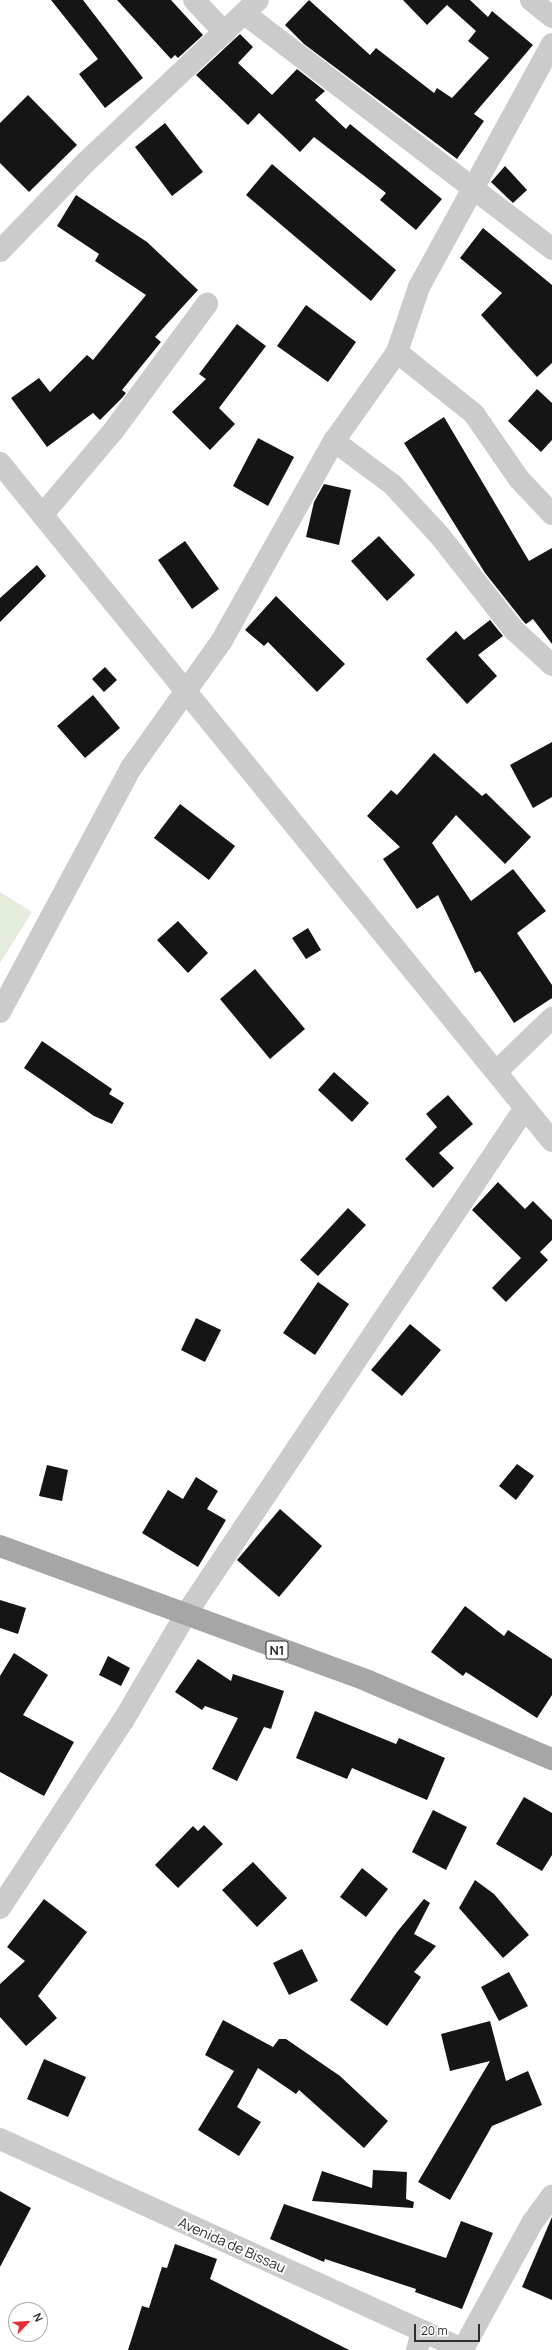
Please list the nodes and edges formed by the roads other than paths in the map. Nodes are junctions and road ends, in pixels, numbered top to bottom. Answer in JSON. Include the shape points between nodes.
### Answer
{"nodes":[{"id":1,"x":194,"y":0,"type":"edge"},
{"id":2,"x":531,"y":0,"type":"edge"},
{"id":3,"x":251,"y":7,"type":"edge"},
{"id":4,"x":552,"y":17,"type":"edge"},
{"id":5,"x":225,"y":33,"type":"junction"},
{"id":6,"x":552,"y":44,"type":"edge"},
{"id":7,"x":470,"y":190,"type":"junction"},
{"id":8,"x":552,"y":249,"type":"edge"},
{"id":9,"x":0,"y":251,"type":"edge"},
{"id":10,"x":207,"y":304,"type":"dead end"},
{"id":11,"x":397,"y":352,"type":"junction"},
{"id":12,"x":334,"y":441,"type":"junction"},
{"id":13,"x":0,"y":463,"type":"edge"},
{"id":14,"x":43,"y":514,"type":"junction"},
{"id":15,"x":552,"y":514,"type":"edge"},
{"id":16,"x":552,"y":665,"type":"edge"},
{"id":17,"x":185,"y":694,"type":"junction"},
{"id":18,"x":0,"y":1012,"type":"edge"},
{"id":19,"x":552,"y":1018,"type":"edge"},
{"id":20,"x":496,"y":1072,"type":"junction"},
{"id":21,"x":525,"y":1108,"type":"junction"},
{"id":22,"x":552,"y":1141,"type":"edge"},
{"id":23,"x":0,"y":1546,"type":"edge"},
{"id":24,"x":186,"y":1614,"type":"junction"},
{"id":25,"x":552,"y":1759,"type":"edge"},
{"id":26,"x":0,"y":1908,"type":"edge"},
{"id":27,"x":0,"y":2139,"type":"edge"},
{"id":28,"x":552,"y":2195,"type":"edge"},
{"id":29,"x":420,"y":2341,"type":"edge"},
{"id":30,"x":464,"y":2350,"type":"edge"}],
"edges":[{"from":1,"to":5,"type":"street"},
{"from":2,"to":4,"type":"street"},
{"from":3,"to":5,"type":"street"},
{"from":3,"to":7,"type":"street"},
{"from":5,"to":9,"type":"street","via":[[86,162]]},
{"from":6,"to":7,"type":"street"},
{"from":7,"to":8,"type":"street"},
{"from":7,"to":11,"type":"street","via":[[419,287]]},
{"from":10,"to":14,"type":"street","via":[[114,430]]},
{"from":11,"to":12,"type":"street"},
{"from":11,"to":15,"type":"street","via":[[474,414],[519,479]]},
{"from":12,"to":16,"type":"street","via":[[392,485],[440,536],[514,630]]},
{"from":12,"to":17,"type":"street","via":[[221,642]]},
{"from":13,"to":14,"type":"street"},
{"from":14,"to":17,"type":"street"},
{"from":17,"to":18,"type":"street","via":[[131,768]]},
{"from":17,"to":20,"type":"street"},
{"from":19,"to":20,"type":"street"},
{"from":20,"to":21,"type":"street"},
{"from":21,"to":22,"type":"street"},
{"from":21,"to":24,"type":"street"},
{"from":23,"to":24,"type":"main road","number":"N1"},
{"from":24,"to":25,"type":"main road","number":"N1","via":[[260,1644],[368,1681]]},
{"from":24,"to":26,"type":"street","via":[[123,1721]]},
{"from":27,"to":29,"type":"street","name":"Avenida de Bissau"},
{"from":28,"to":30,"type":"street","via":[[532,2223]]},
{"from":29,"to":30,"type":"street","name":"Avenida de Bissau"}]}
